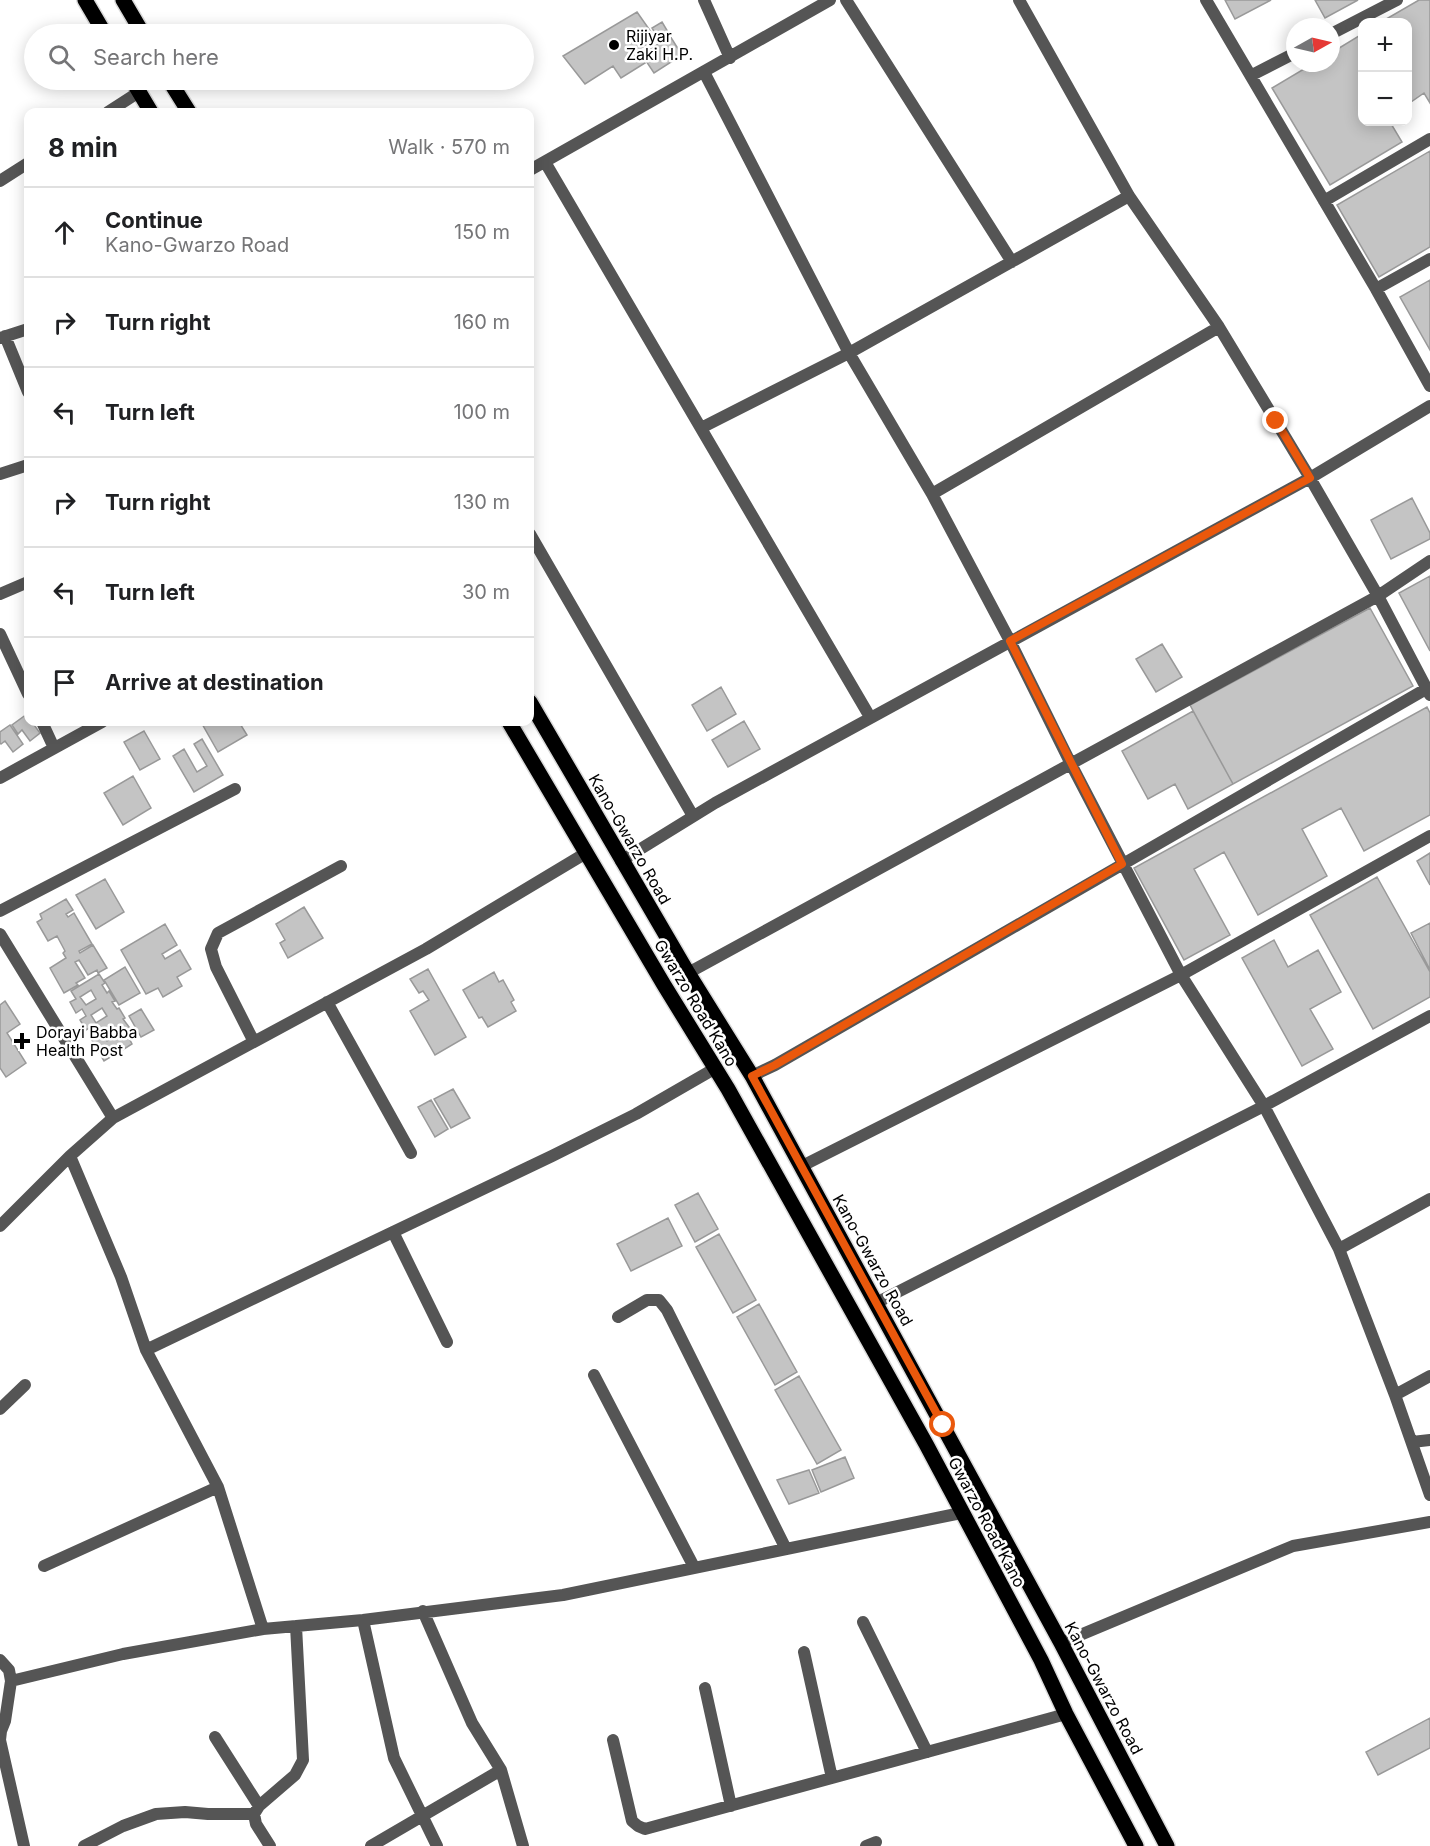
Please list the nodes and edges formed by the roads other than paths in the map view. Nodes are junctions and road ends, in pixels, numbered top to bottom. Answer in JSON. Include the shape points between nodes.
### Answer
{"nodes":[{"id":1,"x":85,"y":0,"type":"edge"},
{"id":2,"x":123,"y":0,"type":"edge"},
{"id":3,"x":704,"y":0,"type":"edge"},
{"id":4,"x":830,"y":0,"type":"edge"},
{"id":5,"x":846,"y":0,"type":"edge"},
{"id":6,"x":1018,"y":0,"type":"edge"},
{"id":7,"x":1206,"y":0,"type":"edge"},
{"id":8,"x":1397,"y":0,"type":"edge"},
{"id":9,"x":99,"y":24,"type":"edge"},
{"id":10,"x":137,"y":24,"type":"edge"},
{"id":11,"x":1340,"y":29,"type":"edge"},
{"id":12,"x":730,"y":58,"type":"junction"},
{"id":13,"x":1286,"y":58,"type":"edge"},
{"id":14,"x":704,"y":72,"type":"junction"},
{"id":15,"x":1252,"y":75,"type":"junction"},
{"id":16,"x":131,"y":90,"type":"edge"},
{"id":17,"x":137,"y":90,"type":"edge"},
{"id":18,"x":175,"y":90,"type":"edge"},
{"id":19,"x":112,"y":108,"type":"edge"},
{"id":20,"x":149,"y":108,"type":"edge"},
{"id":21,"x":186,"y":108,"type":"edge"},
{"id":22,"x":1430,"y":139,"type":"edge"},
{"id":23,"x":545,"y":162,"type":"junction"},
{"id":24,"x":24,"y":166,"type":"edge"},
{"id":25,"x":534,"y":168,"type":"edge"},
{"id":26,"x":0,"y":181,"type":"edge"},
{"id":27,"x":1129,"y":196,"type":"junction"},
{"id":28,"x":1324,"y":201,"type":"junction"},
{"id":29,"x":1430,"y":259,"type":"edge"},
{"id":30,"x":1012,"y":262,"type":"junction"},
{"id":31,"x":1376,"y":289,"type":"junction"},
{"id":32,"x":1219,"y":327,"type":"junction"},
{"id":33,"x":24,"y":330,"type":"edge"},
{"id":34,"x":3,"y":337,"type":"edge"},
{"id":35,"x":849,"y":353,"type":"junction"},
{"id":36,"x":24,"y":383,"type":"edge"},
{"id":37,"x":1430,"y":386,"type":"edge"},
{"id":38,"x":1430,"y":406,"type":"edge"},
{"id":39,"x":701,"y":428,"type":"junction"},
{"id":40,"x":24,"y":466,"type":"edge"},
{"id":41,"x":0,"y":474,"type":"edge"},
{"id":42,"x":1310,"y":478,"type":"junction"},
{"id":43,"x":932,"y":494,"type":"junction"},
{"id":44,"x":534,"y":541,"type":"edge"},
{"id":45,"x":1430,"y":561,"type":"edge"},
{"id":46,"x":24,"y":584,"type":"edge"},
{"id":47,"x":0,"y":594,"type":"edge"},
{"id":48,"x":1378,"y":596,"type":"junction"},
{"id":49,"x":0,"y":634,"type":"edge"},
{"id":50,"x":1010,"y":641,"type":"junction"},
{"id":51,"x":24,"y":685,"type":"edge"},
{"id":52,"x":1428,"y":692,"type":"edge"},
{"id":53,"x":534,"y":709,"type":"edge"},
{"id":54,"x":870,"y":717,"type":"junction"},
{"id":55,"x":44,"y":726,"type":"edge"},
{"id":56,"x":95,"y":726,"type":"edge"},
{"id":57,"x":511,"y":726,"type":"edge"},
{"id":58,"x":54,"y":748,"type":"junction"},
{"id":59,"x":1071,"y":764,"type":"junction"},
{"id":60,"x":0,"y":778,"type":"edge"},
{"id":61,"x":235,"y":789,"type":"dead end"},
{"id":62,"x":693,"y":816,"type":"junction"},
{"id":63,"x":1430,"y":836,"type":"edge"},
{"id":64,"x":586,"y":853,"type":"junction"},
{"id":65,"x":621,"y":861,"type":"junction"},
{"id":66,"x":1122,"y":864,"type":"junction"},
{"id":67,"x":341,"y":866,"type":"dead end"},
{"id":68,"x":0,"y":911,"type":"edge"},
{"id":69,"x":0,"y":934,"type":"edge"},
{"id":70,"x":688,"y":973,"type":"junction"},
{"id":71,"x":1181,"y":975,"type":"junction"},
{"id":72,"x":327,"y":1002,"type":"junction"},
{"id":73,"x":1430,"y":1016,"type":"edge"},
{"id":74,"x":254,"y":1042,"type":"junction"},
{"id":75,"x":714,"y":1069,"type":"junction"},
{"id":76,"x":752,"y":1076,"type":"junction"},
{"id":77,"x":1264,"y":1106,"type":"junction"},
{"id":78,"x":113,"y":1118,"type":"junction"},
{"id":79,"x":411,"y":1154,"type":"dead end"},
{"id":80,"x":69,"y":1156,"type":"junction"},
{"id":81,"x":802,"y":1166,"type":"junction"},
{"id":82,"x":1430,"y":1199,"type":"edge"},
{"id":83,"x":0,"y":1226,"type":"edge"},
{"id":84,"x":393,"y":1232,"type":"junction"},
{"id":85,"x":1339,"y":1249,"type":"junction"},
{"id":86,"x":876,"y":1303,"type":"junction"},
{"id":87,"x":618,"y":1317,"type":"dead end"},
{"id":88,"x":447,"y":1342,"type":"dead end"},
{"id":89,"x":146,"y":1350,"type":"junction"},
{"id":90,"x":594,"y":1375,"type":"dead end"},
{"id":91,"x":1430,"y":1376,"type":"edge"},
{"id":92,"x":25,"y":1385,"type":"dead end"},
{"id":93,"x":1395,"y":1395,"type":"junction"},
{"id":94,"x":0,"y":1409,"type":"edge"},
{"id":95,"x":1430,"y":1440,"type":"edge"},
{"id":96,"x":1412,"y":1442,"type":"junction"},
{"id":97,"x":218,"y":1486,"type":"junction"},
{"id":98,"x":1430,"y":1495,"type":"edge"},
{"id":99,"x":961,"y":1513,"type":"junction"},
{"id":100,"x":1430,"y":1522,"type":"edge"},
{"id":101,"x":786,"y":1549,"type":"junction"},
{"id":102,"x":44,"y":1566,"type":"dead end"},
{"id":103,"x":694,"y":1567,"type":"junction"},
{"id":104,"x":423,"y":1611,"type":"junction"},
{"id":105,"x":363,"y":1620,"type":"junction"},
{"id":106,"x":863,"y":1622,"type":"dead end"},
{"id":107,"x":296,"y":1626,"type":"junction"},
{"id":108,"x":263,"y":1629,"type":"junction"},
{"id":109,"x":1061,"y":1643,"type":"junction"},
{"id":110,"x":804,"y":1652,"type":"dead end"},
{"id":111,"x":0,"y":1660,"type":"edge"},
{"id":112,"x":11,"y":1681,"type":"junction"},
{"id":113,"x":705,"y":1688,"type":"dead end"},
{"id":114,"x":1066,"y":1714,"type":"junction"},
{"id":115,"x":215,"y":1737,"type":"dead end"},
{"id":116,"x":613,"y":1740,"type":"dead end"},
{"id":117,"x":927,"y":1752,"type":"junction"},
{"id":118,"x":501,"y":1770,"type":"junction"},
{"id":119,"x":832,"y":1778,"type":"junction"},
{"id":120,"x":731,"y":1806,"type":"junction"},
{"id":121,"x":256,"y":1810,"type":"junction"},
{"id":122,"x":423,"y":1815,"type":"junction"},
{"id":123,"x":24,"y":1846,"type":"edge"},
{"id":124,"x":84,"y":1846,"type":"edge"},
{"id":125,"x":270,"y":1846,"type":"edge"},
{"id":126,"x":371,"y":1846,"type":"edge"},
{"id":127,"x":437,"y":1846,"type":"edge"},
{"id":128,"x":523,"y":1846,"type":"edge"},
{"id":129,"x":1136,"y":1846,"type":"edge"},
{"id":130,"x":1167,"y":1846,"type":"edge"}],
"edges":[{"from":1,"to":9,"type":"main road"},
{"from":2,"to":10,"type":"main road"},
{"from":3,"to":12,"type":"street"},
{"from":4,"to":12,"type":"street"},
{"from":5,"to":30,"type":"street"},
{"from":6,"to":27,"type":"street"},
{"from":7,"to":15,"type":"street"},
{"from":8,"to":11,"type":"street"},
{"from":12,"to":14,"type":"street"},
{"from":13,"to":15,"type":"street"},
{"from":14,"to":23,"type":"street"},
{"from":14,"to":35,"type":"street"},
{"from":15,"to":28,"type":"street"},
{"from":16,"to":19,"type":"street"},
{"from":17,"to":20,"type":"main road"},
{"from":18,"to":21,"type":"main road"},
{"from":22,"to":28,"type":"street"},
{"from":23,"to":25,"type":"street"},
{"from":23,"to":39,"type":"street"},
{"from":24,"to":26,"type":"street"},
{"from":27,"to":30,"type":"street"},
{"from":27,"to":32,"type":"street"},
{"from":28,"to":31,"type":"street"},
{"from":29,"to":31,"type":"street"},
{"from":30,"to":35,"type":"street"},
{"from":31,"to":37,"type":"street"},
{"from":32,"to":42,"type":"street"},
{"from":32,"to":43,"type":"street"},
{"from":33,"to":34,"type":"street"},
{"from":34,"to":36,"type":"street"},
{"from":35,"to":39,"type":"street"},
{"from":35,"to":43,"type":"street"},
{"from":38,"to":42,"type":"street"},
{"from":39,"to":54,"type":"street"},
{"from":40,"to":41,"type":"street"},
{"from":42,"to":48,"type":"street"},
{"from":42,"to":50,"type":"street"},
{"from":43,"to":50,"type":"street"},
{"from":44,"to":62,"type":"street"},
{"from":45,"to":48,"type":"street"},
{"from":46,"to":47,"type":"street"},
{"from":48,"to":52,"type":"street"},
{"from":48,"to":59,"type":"street"},
{"from":49,"to":51,"type":"street"},
{"from":50,"to":54,"type":"street"},
{"from":50,"to":59,"type":"street"},
{"from":52,"to":66,"type":"street"},
{"from":53,"to":65,"type":"main road","name":"Kano-Gwarzo Road"},
{"from":54,"to":62,"type":"street"},
{"from":55,"to":58,"type":"street"},
{"from":56,"to":58,"type":"street"},
{"from":57,"to":64,"type":"main road","name":"Gwarzo Road Kano"},
{"from":58,"to":60,"type":"street"},
{"from":59,"to":66,"type":"street"},
{"from":59,"to":70,"type":"street"},
{"from":61,"to":68,"type":"street"},
{"from":62,"to":65,"type":"street"},
{"from":63,"to":71,"type":"street"},
{"from":64,"to":72,"type":"street","via":[[426,949]]},
{"from":64,"to":75,"type":"main road","name":"Gwarzo Road Kano"},
{"from":65,"to":70,"type":"main road","name":"Kano-Gwarzo Road"},
{"from":66,"to":71,"type":"street"},
{"from":66,"to":76,"type":"street"},
{"from":67,"to":74,"type":"street","via":[[218,933],[211,949],[216,967]]},
{"from":69,"to":78,"type":"street"},
{"from":70,"to":76,"type":"main road","name":"Kano-Gwarzo Road"},
{"from":71,"to":77,"type":"street"},
{"from":71,"to":81,"type":"street"},
{"from":72,"to":74,"type":"street"},
{"from":72,"to":79,"type":"street"},
{"from":73,"to":77,"type":"street"},
{"from":74,"to":78,"type":"street"},
{"from":75,"to":84,"type":"street","via":[[636,1114]]},
{"from":75,"to":99,"type":"main road","name":"Gwarzo Road Kano"},
{"from":76,"to":81,"type":"main road","name":"Kano-Gwarzo Road"},
{"from":77,"to":85,"type":"street"},
{"from":77,"to":86,"type":"street"},
{"from":78,"to":80,"type":"street"},
{"from":80,"to":83,"type":"street"},
{"from":80,"to":89,"type":"street","via":[[121,1277]]},
{"from":81,"to":86,"type":"main road","name":"Kano-Gwarzo Road"},
{"from":82,"to":85,"type":"street"},
{"from":84,"to":88,"type":"street"},
{"from":84,"to":89,"type":"street"},
{"from":85,"to":93,"type":"street"},
{"from":86,"to":109,"type":"main road","name":"Kano-Gwarzo Road"},
{"from":87,"to":101,"type":"street","via":[[647,1300],[659,1300],[667,1310]]},
{"from":89,"to":97,"type":"street"},
{"from":90,"to":103,"type":"street"},
{"from":91,"to":93,"type":"street"},
{"from":92,"to":94,"type":"street"},
{"from":93,"to":96,"type":"street"},
{"from":95,"to":96,"type":"street"},
{"from":96,"to":98,"type":"street"},
{"from":97,"to":102,"type":"street"},
{"from":97,"to":108,"type":"street"},
{"from":99,"to":101,"type":"street"},
{"from":99,"to":114,"type":"main road","name":"Gwarzo Road Kano"},
{"from":100,"to":109,"type":"street","via":[[1293,1546]]},
{"from":101,"to":103,"type":"street"},
{"from":103,"to":104,"type":"street","via":[[563,1595]]},
{"from":104,"to":105,"type":"street"},
{"from":104,"to":118,"type":"street","via":[[472,1723]]},
{"from":105,"to":107,"type":"street"},
{"from":105,"to":122,"type":"street","via":[[394,1758]]},
{"from":106,"to":117,"type":"street"},
{"from":107,"to":108,"type":"street"},
{"from":107,"to":121,"type":"street","via":[[303,1760],[295,1775]]},
{"from":108,"to":112,"type":"street","via":[[123,1653]]},
{"from":109,"to":130,"type":"main road","name":"Kano-Gwarzo Road"},
{"from":110,"to":119,"type":"street"},
{"from":111,"to":112,"type":"street","via":[[9,1670]]},
{"from":112,"to":123,"type":"street","via":[[0,1740]]},
{"from":113,"to":120,"type":"street"},
{"from":114,"to":117,"type":"street"},
{"from":114,"to":129,"type":"main road","name":"Gwarzo Road Kano"},
{"from":115,"to":121,"type":"street"},
{"from":116,"to":120,"type":"street","via":[[632,1821],[638,1826],[645,1829]]},
{"from":117,"to":119,"type":"street"},
{"from":118,"to":122,"type":"street"},
{"from":118,"to":128,"type":"street"},
{"from":119,"to":120,"type":"street"},
{"from":121,"to":124,"type":"street","via":[[156,1814]]},
{"from":121,"to":125,"type":"street","via":[[256,1824]]},
{"from":122,"to":126,"type":"street"},
{"from":122,"to":127,"type":"street"}]}
